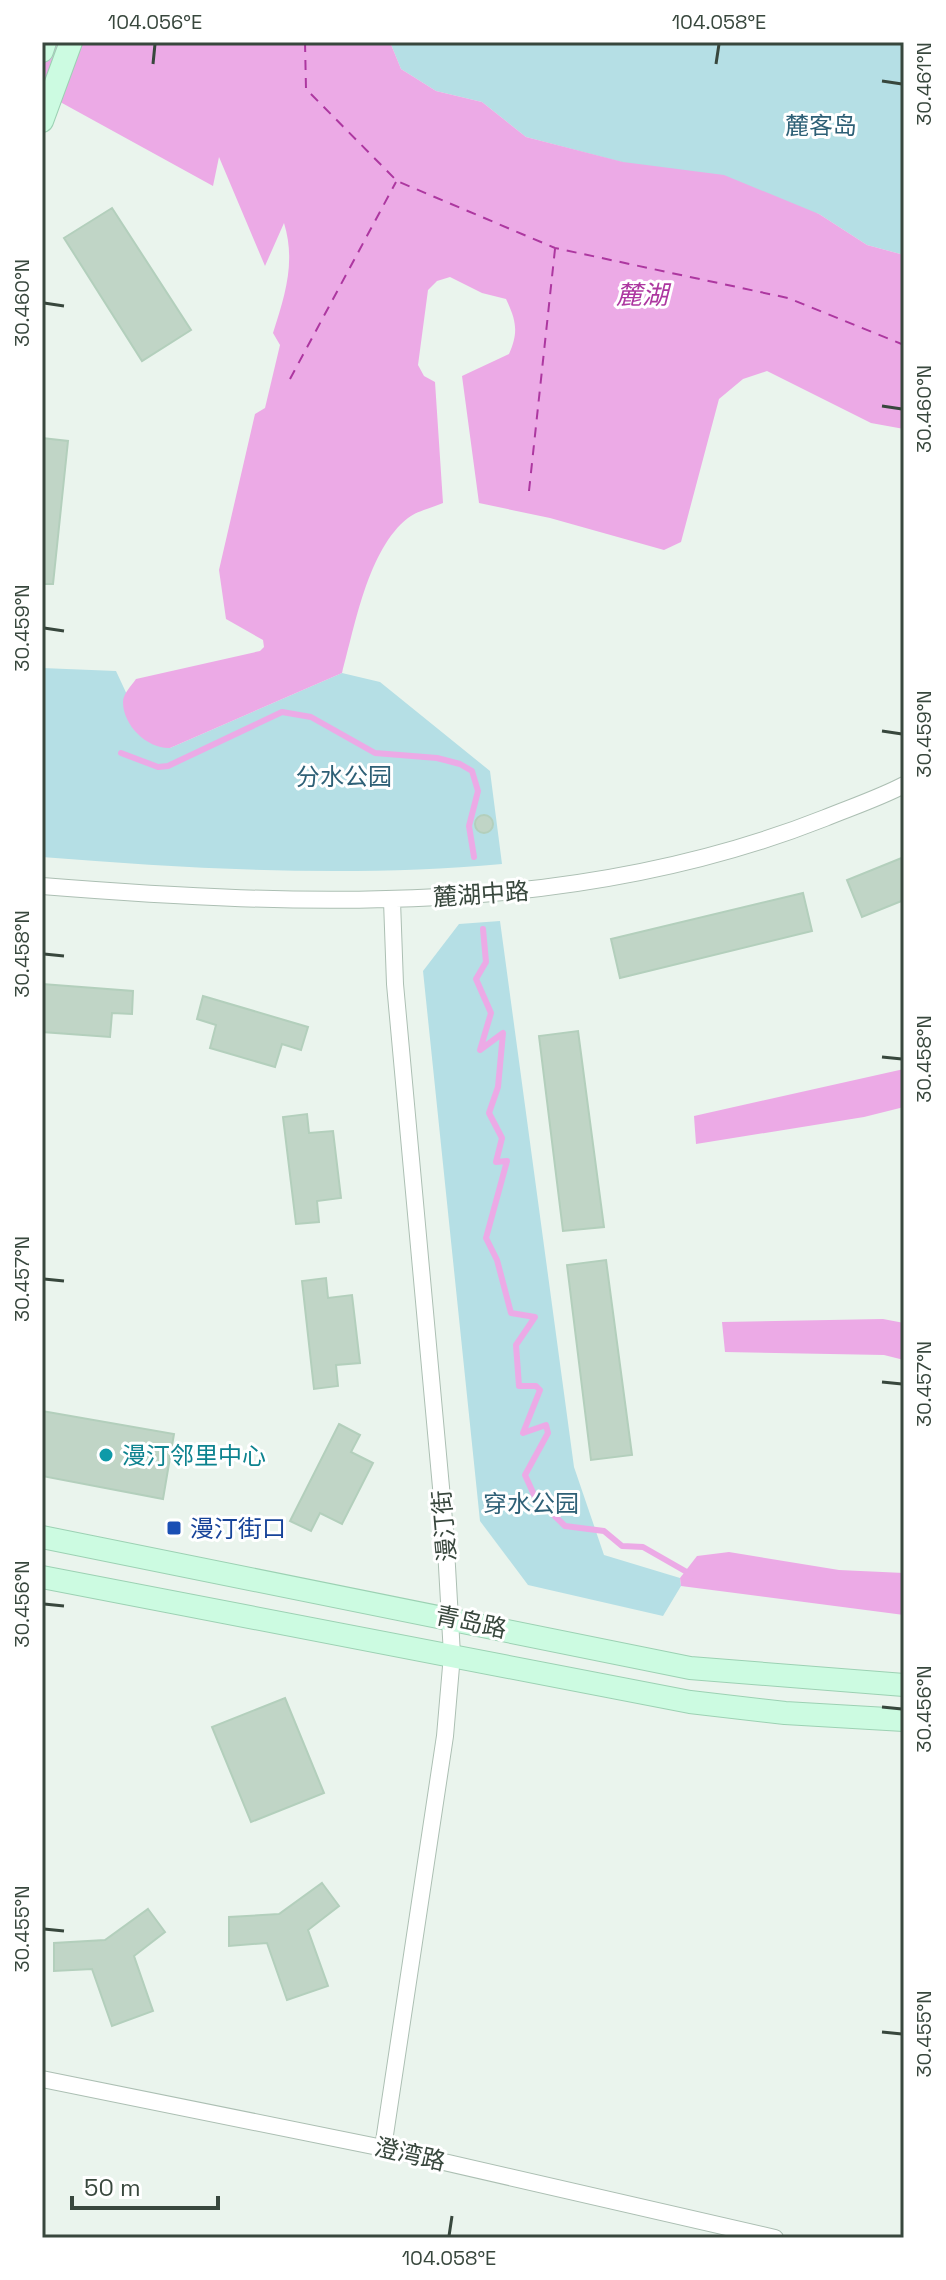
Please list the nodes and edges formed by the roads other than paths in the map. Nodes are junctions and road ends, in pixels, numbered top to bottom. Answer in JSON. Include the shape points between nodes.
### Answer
{"nodes":[{"id":1,"x":45,"y":42,"type":"edge"},
{"id":2,"x":71,"y":42,"type":"edge"},
{"id":3,"x":42,"y":51,"type":"edge"},
{"id":4,"x":42,"y":121,"type":"edge"},
{"id":5,"x":904,"y":785,"type":"edge"},
{"id":6,"x":42,"y":886,"type":"edge"},
{"id":7,"x":392,"y":901,"type":"junction"},
{"id":8,"x":42,"y":1537,"type":"edge"},
{"id":9,"x":42,"y":1577,"type":"edge"},
{"id":10,"x":452,"y":1618,"type":"junction"},
{"id":11,"x":452,"y":1655,"type":"junction"},
{"id":12,"x":904,"y":1685,"type":"edge"},
{"id":13,"x":904,"y":1720,"type":"edge"},
{"id":14,"x":42,"y":2079,"type":"edge"},
{"id":15,"x":383,"y":2148,"type":"junction"},
{"id":16,"x":775,"y":2238,"type":"edge"}],
"edges":[{"from":1,"to":3,"type":"main road"},
{"from":2,"to":4,"type":"main road"},
{"from":5,"to":7,"type":"street","name":"麓湖中路","via":[[722,854],[629,876],[533,891]]},
{"from":6,"to":7,"type":"street","name":"麓湖中路","via":[[210,898]]},
{"from":7,"to":10,"type":"street","name":"漫汀街"},
{"from":8,"to":10,"type":"main road","name":"青岛路"},
{"from":9,"to":11,"type":"main road","name":"青岛路"},
{"from":10,"to":11,"type":"street","name":"漫汀街"},
{"from":10,"to":12,"type":"main road","name":"青岛路","via":[[690,1668]]},
{"from":11,"to":13,"type":"main road","name":"青岛路","via":[[690,1702]]},
{"from":11,"to":15,"type":"street","name":"漫汀街","via":[[445,1736]]},
{"from":14,"to":15,"type":"street","name":"澄湾路"},
{"from":15,"to":16,"type":"street","name":"澄湾路"}]}
